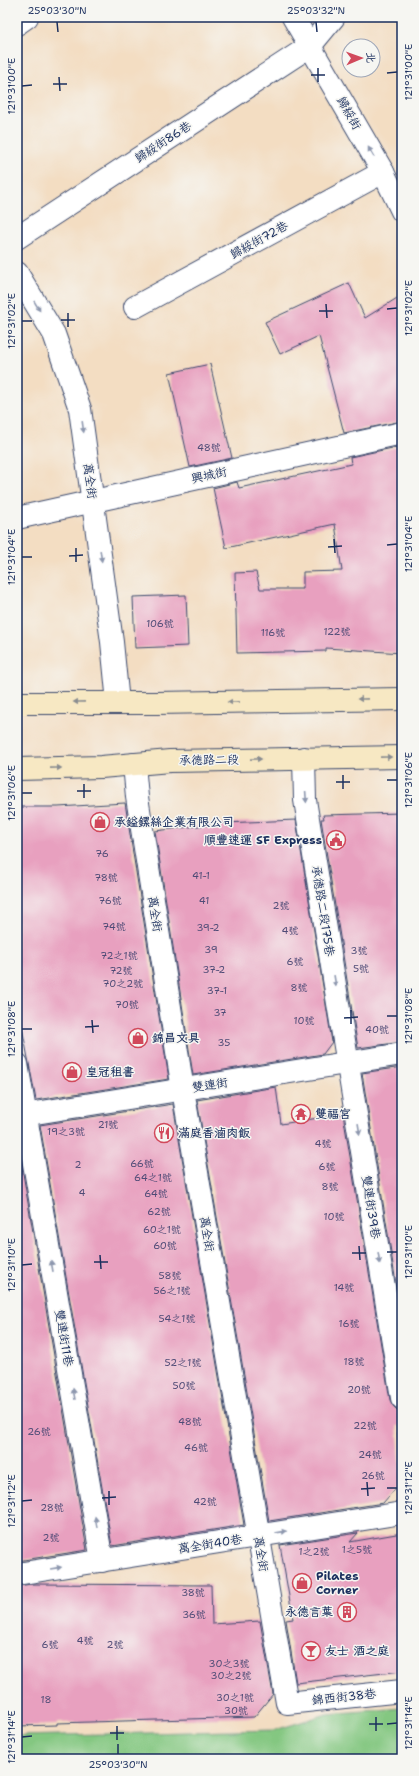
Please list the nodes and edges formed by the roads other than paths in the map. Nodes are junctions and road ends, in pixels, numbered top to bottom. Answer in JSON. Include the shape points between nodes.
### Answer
{"nodes":[{"id":1,"x":27,"y":17,"type":"edge"},
{"id":2,"x":293,"y":17,"type":"edge"},
{"id":3,"x":334,"y":17,"type":"edge"},
{"id":4,"x":17,"y":24,"type":"edge"},
{"id":5,"x":310,"y":46,"type":"junction"},
{"id":6,"x":383,"y":172,"type":"junction"},
{"id":7,"x":402,"y":211,"type":"edge"},
{"id":8,"x":17,"y":238,"type":"edge"},
{"id":9,"x":17,"y":273,"type":"edge"},
{"id":10,"x":135,"y":307,"type":"dead end"},
{"id":11,"x":402,"y":433,"type":"edge"},
{"id":12,"x":93,"y":501,"type":"junction"},
{"id":13,"x":17,"y":518,"type":"edge"},
{"id":14,"x":402,"y":698,"type":"edge"},
{"id":15,"x":17,"y":703,"type":"edge"},
{"id":16,"x":118,"y":703,"type":"junction"},
{"id":17,"x":402,"y":757,"type":"edge"},
{"id":18,"x":304,"y":758,"type":"junction"},
{"id":19,"x":134,"y":764,"type":"junction"},
{"id":20,"x":17,"y":769,"type":"edge"},
{"id":21,"x":402,"y":1054,"type":"edge"},
{"id":22,"x":348,"y":1063,"type":"junction"},
{"id":23,"x":17,"y":1064,"type":"edge"},
{"id":24,"x":183,"y":1090,"type":"junction"},
{"id":25,"x":22,"y":1115,"type":"edge"},
{"id":26,"x":402,"y":1398,"type":"edge"},
{"id":27,"x":402,"y":1513,"type":"edge"},
{"id":28,"x":258,"y":1536,"type":"junction"},
{"id":29,"x":102,"y":1561,"type":"junction"},
{"id":30,"x":17,"y":1574,"type":"edge"},
{"id":31,"x":402,"y":1691,"type":"edge"},
{"id":32,"x":286,"y":1703,"type":"joint"}],
"edges":[{"from":1,"to":4,"type":"street"},
{"from":2,"to":5,"type":"street","name":"歸綏街"},
{"from":3,"to":5,"type":"street","name":"歸綏街86巷"},
{"from":6,"to":5,"type":"street","name":"歸綏街","one_way":true},
{"from":5,"to":8,"type":"street","name":"歸綏街86巷"},
{"from":6,"to":7,"type":"street","name":"歸綏街"},
{"from":6,"to":10,"type":"street","name":"歸綏街72巷"},
{"from":9,"to":12,"type":"street","name":"萬全街","one_way":true,"via":[[54,334],[80,409]]},
{"from":11,"to":12,"type":"street","name":"興城街"},
{"from":12,"to":13,"type":"street","name":"興城街"},
{"from":12,"to":16,"type":"street","name":"萬全街","one_way":true},
{"from":14,"to":16,"type":"main road","one_way":true},
{"from":16,"to":15,"type":"main road","one_way":true},
{"from":18,"to":17,"type":"main road","name":"承德路二段","one_way":true},
{"from":19,"to":18,"type":"main road","name":"承德路二段","one_way":true},
{"from":18,"to":22,"type":"street","name":"承德路二段175巷","one_way":true,"via":[[305,800]]},
{"from":20,"to":19,"type":"main road","name":"承德路二段","one_way":true},
{"from":19,"to":24,"type":"street","name":"萬全街","via":[[136,798]]},
{"from":21,"to":22,"type":"street","name":"雙連街"},
{"from":22,"to":24,"type":"street","name":"雙連街"},
{"from":22,"to":26,"type":"street","name":"雙連街39巷","one_way":true},
{"from":23,"to":25,"type":"street","name":"雙連街11巷"},
{"from":24,"to":25,"type":"street","name":"雙連街"},
{"from":24,"to":28,"type":"street","name":"萬全街"},
{"from":29,"to":25,"type":"street","name":"雙連街11巷","one_way":true},
{"from":28,"to":27,"type":"street","name":"萬全街40巷","one_way":true},
{"from":28,"to":29,"type":"street","name":"萬全街40巷"},
{"from":28,"to":32,"type":"street","name":"萬全街"},
{"from":30,"to":29,"type":"street","name":"萬全街40巷","one_way":true},
{"from":31,"to":32,"type":"street","name":"錦西街38巷"}]}
